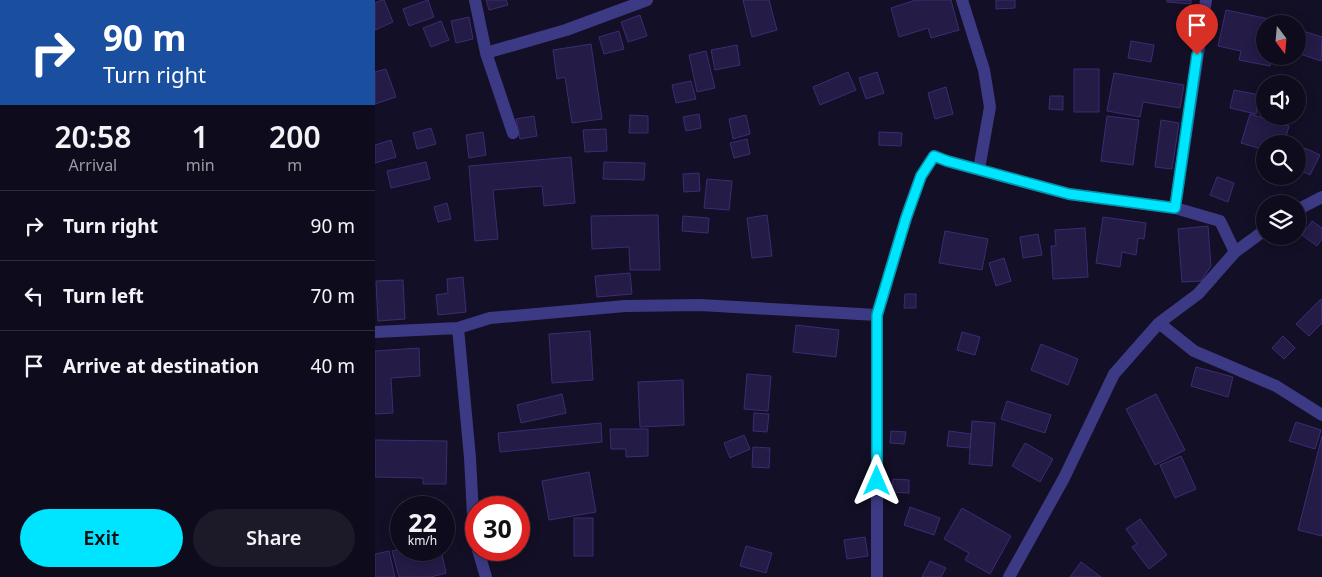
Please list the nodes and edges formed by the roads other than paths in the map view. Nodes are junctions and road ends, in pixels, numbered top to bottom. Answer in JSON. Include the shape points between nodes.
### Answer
{"nodes":[{"id":1,"x":475,"y":0,"type":"edge"},
{"id":2,"x":647,"y":0,"type":"edge"},
{"id":3,"x":962,"y":0,"type":"edge"},
{"id":4,"x":1206,"y":0,"type":"edge"},
{"id":5,"x":486,"y":53,"type":"junction"},
{"id":6,"x":513,"y":133,"type":"dead end"},
{"id":7,"x":979,"y":169,"type":"junction"},
{"id":8,"x":1322,"y":197,"type":"edge"},
{"id":9,"x":1306,"y":205,"type":"edge"},
{"id":10,"x":1175,"y":208,"type":"junction"},
{"id":11,"x":1256,"y":237,"type":"edge"},
{"id":12,"x":1235,"y":252,"type":"junction"},
{"id":13,"x":877,"y":315,"type":"junction"},
{"id":14,"x":1159,"y":323,"type":"junction"},
{"id":15,"x":457,"y":328,"type":"junction"},
{"id":16,"x":375,"y":332,"type":"edge"},
{"id":17,"x":1322,"y":414,"type":"edge"},
{"id":18,"x":472,"y":496,"type":"edge"},
{"id":19,"x":481,"y":561,"type":"edge"},
{"id":20,"x":485,"y":577,"type":"edge"},
{"id":21,"x":877,"y":577,"type":"edge"},
{"id":22,"x":1009,"y":577,"type":"edge"}],
"edges":[{"from":1,"to":5,"type":"street"},
{"from":2,"to":5,"type":"street","via":[[566,30]]},
{"from":3,"to":7,"type":"street","via":[[984,70],[990,107]]},
{"from":4,"to":10,"type":"street"},
{"from":5,"to":6,"type":"street"},
{"from":7,"to":10,"type":"street","via":[[1069,194]]},
{"from":7,"to":13,"type":"street","via":[[934,156],[921,176]]},
{"from":8,"to":9,"type":"street"},
{"from":10,"to":12,"type":"street","via":[[1220,221]]},
{"from":11,"to":12,"type":"street"},
{"from":12,"to":14,"type":"street","via":[[1198,294]]},
{"from":13,"to":15,"type":"street","via":[[700,305],[625,306],[490,318]]},
{"from":13,"to":21,"type":"street"},
{"from":14,"to":17,"type":"street","via":[[1194,351],[1276,386]]},
{"from":14,"to":22,"type":"street","via":[[1114,374],[1064,478]]},
{"from":15,"to":16,"type":"street"},
{"from":15,"to":18,"type":"street"},
{"from":19,"to":20,"type":"street"}]}
